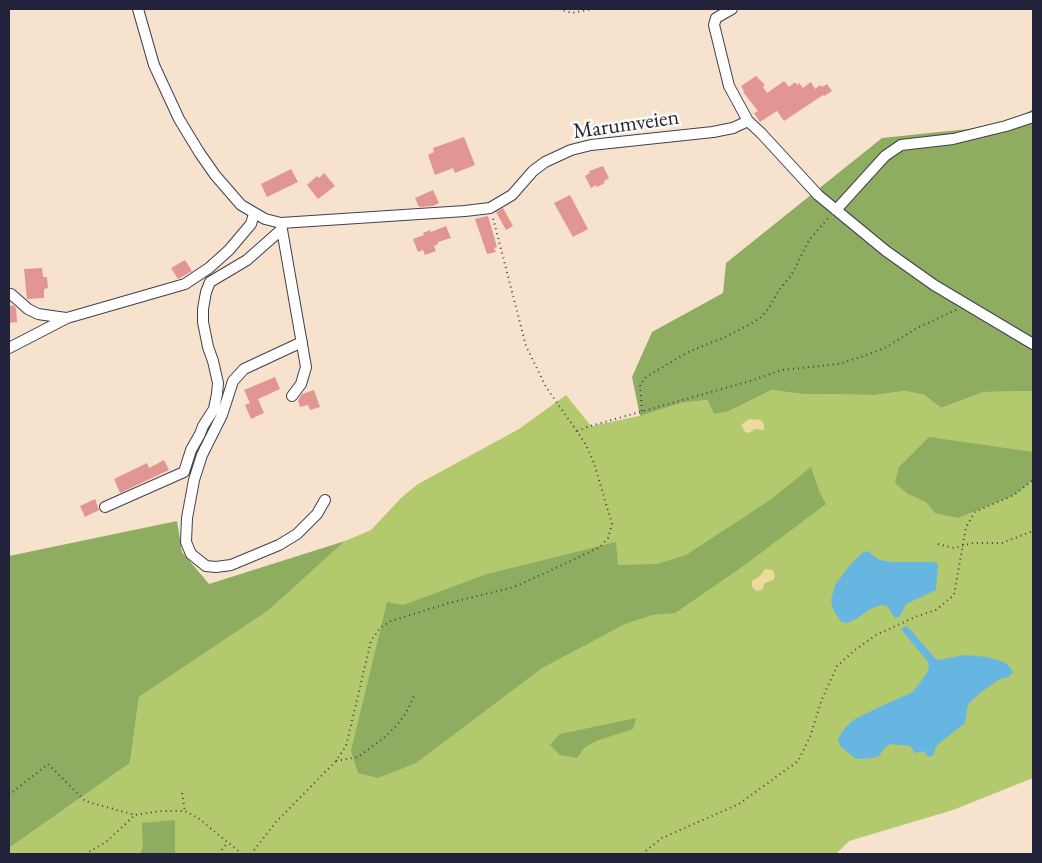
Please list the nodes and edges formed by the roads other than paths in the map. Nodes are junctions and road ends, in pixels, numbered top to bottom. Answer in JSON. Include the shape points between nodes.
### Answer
{"nodes":[{"id":1,"x":138,"y":9,"type":"edge"},
{"id":2,"x":732,"y":9,"type":"edge"},
{"id":3,"x":1033,"y":117,"type":"edge"},
{"id":4,"x":748,"y":121,"type":"junction"},
{"id":5,"x":836,"y":210,"type":"junction"},
{"id":6,"x":254,"y":214,"type":"junction"},
{"id":7,"x":281,"y":226,"type":"junction"},
{"id":8,"x":209,"y":268,"type":"junction"},
{"id":9,"x":210,"y":282,"type":"junction"},
{"id":10,"x":10,"y":294,"type":"dead end"},
{"id":11,"x":67,"y":318,"type":"junction"},
{"id":12,"x":302,"y":342,"type":"junction"},
{"id":13,"x":1033,"y":344,"type":"edge"},
{"id":14,"x":9,"y":348,"type":"edge"},
{"id":15,"x":292,"y":396,"type":"dead end"},
{"id":16,"x":325,"y":500,"type":"dead end"},
{"id":17,"x":105,"y":507,"type":"dead end"}],
"edges":[{"from":1,"to":6,"type":"street","name":"Marumveien","via":[[154,65],[179,119],[215,175],[241,205]]},
{"from":2,"to":4,"type":"street","via":[[716,18],[714,25],[730,86]]},
{"from":3,"to":5,"type":"street","via":[[953,139],[901,145],[885,156]]},
{"from":4,"to":5,"type":"street"},
{"from":4,"to":7,"type":"street","name":"Marumveien","via":[[713,132],[571,150],[545,162],[512,195],[490,208]]},
{"from":5,"to":13,"type":"street","via":[[918,274]]},
{"from":6,"to":7,"type":"street","name":"Marumveien"},
{"from":6,"to":8,"type":"street","via":[[251,224]]},
{"from":7,"to":9,"type":"street","via":[[248,260]]},
{"from":7,"to":12,"type":"street"},
{"from":8,"to":9,"type":"street"},
{"from":8,"to":11,"type":"street","via":[[185,284]]},
{"from":9,"to":17,"type":"street","via":[[202,309],[204,332],[218,382],[214,409],[191,450],[184,472]]},
{"from":10,"to":11,"type":"street","via":[[38,314]]},
{"from":11,"to":14,"type":"street"},
{"from":12,"to":15,"type":"street","via":[[306,367],[301,384]]},
{"from":12,"to":16,"type":"street","via":[[244,369],[233,381],[222,416],[202,455],[194,480],[186,542],[191,554],[206,566],[231,565],[297,534],[317,514]]}]}
